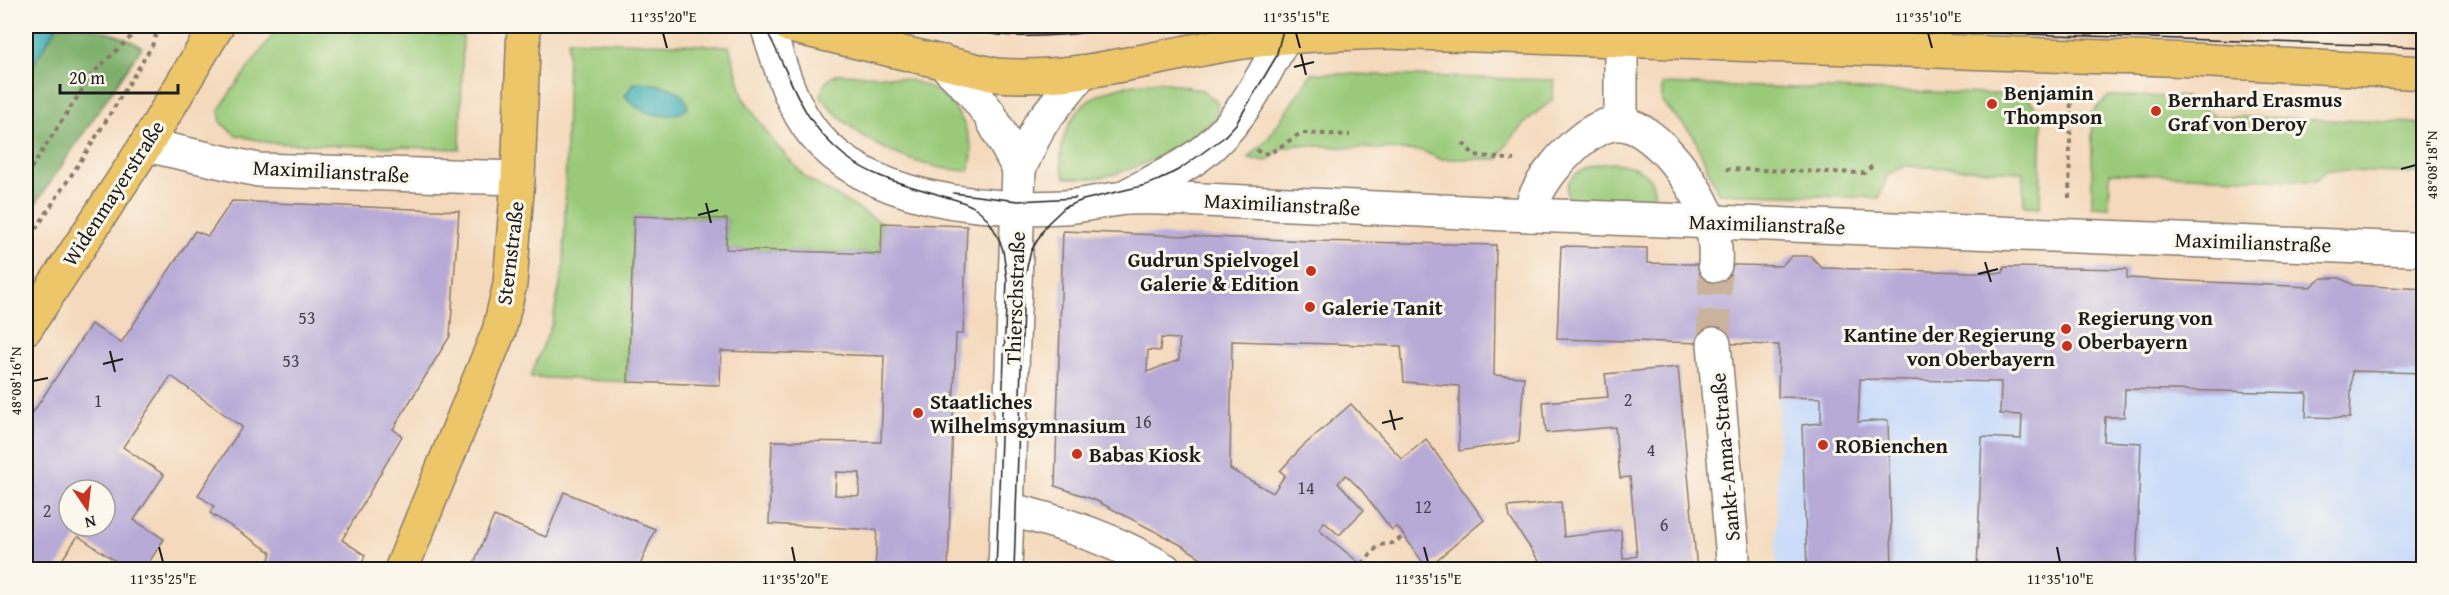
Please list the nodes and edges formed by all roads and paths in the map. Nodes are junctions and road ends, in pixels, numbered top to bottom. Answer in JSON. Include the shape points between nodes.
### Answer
{"nodes":[{"id":1,"x":142,"y":26,"type":"edge"},
{"id":2,"x":159,"y":26,"type":"edge"},
{"id":3,"x":217,"y":26,"type":"edge"},
{"id":4,"x":524,"y":26,"type":"edge"},
{"id":5,"x":767,"y":26,"type":"edge"},
{"id":6,"x":790,"y":26,"type":"edge"},
{"id":7,"x":1287,"y":31,"type":"edge"},
{"id":8,"x":1621,"y":33,"type":"edge"},
{"id":9,"x":943,"y":62,"type":"junction"},
{"id":10,"x":1082,"y":72,"type":"junction"},
{"id":11,"x":2424,"y":73,"type":"edge"},
{"id":12,"x":2071,"y":85,"type":"dead end"},
{"id":13,"x":1621,"y":124,"type":"junction"},
{"id":14,"x":1350,"y":135,"type":"dead end"},
{"id":15,"x":1463,"y":143,"type":"dead end"},
{"id":16,"x":146,"y":145,"type":"junction"},
{"id":17,"x":1251,"y":147,"type":"dead end"},
{"id":18,"x":1519,"y":160,"type":"dead end"},
{"id":19,"x":1875,"y":164,"type":"dead end"},
{"id":20,"x":1715,"y":169,"type":"dead end"},
{"id":21,"x":1019,"y":170,"type":"junction"},
{"id":22,"x":26,"y":176,"type":"edge"},
{"id":23,"x":518,"y":177,"type":"junction"},
{"id":24,"x":1122,"y":198,"type":"junction"},
{"id":25,"x":1018,"y":208,"type":"junction"},
{"id":26,"x":1530,"y":215,"type":"junction"},
{"id":27,"x":1710,"y":222,"type":"junction"},
{"id":28,"x":2069,"y":234,"type":"junction"},
{"id":29,"x":26,"y":244,"type":"edge"},
{"id":30,"x":2413,"y":249,"type":"dead end"},
{"id":31,"x":1715,"y":265,"type":"tunnel mouth"},
{"id":32,"x":26,"y":328,"type":"edge"},
{"id":33,"x":1714,"y":344,"type":"tunnel mouth"},
{"id":34,"x":1007,"y":509,"type":"junction"},
{"id":35,"x":1404,"y":536,"type":"dead end"},
{"id":36,"x":1362,"y":564,"type":"dead end"},
{"id":37,"x":401,"y":570,"type":"edge"},
{"id":38,"x":1005,"y":570,"type":"edge"},
{"id":39,"x":1165,"y":570,"type":"edge"},
{"id":40,"x":1734,"y":570,"type":"edge"}],
"edges":[{"from":1,"to":22,"type":"path","via":[[93,73]]},
{"from":2,"to":29,"type":"path","via":[[146,56]]},
{"from":3,"to":16,"type":"main road","name":"Widenmayerstraße"},
{"from":4,"to":23,"type":"main road","name":"Sternstraße"},
{"from":5,"to":25,"type":"street","name":"Maximilianstraße","via":[[785,82],[800,112],[815,134],[843,161],[899,190]]},
{"from":6,"to":9,"type":"main road"},
{"from":7,"to":8,"type":"main road"},
{"from":7,"to":10,"type":"main road"},
{"from":7,"to":24,"type":"street","name":"Maximilianstraße","via":[[1244,107],[1220,135],[1203,152],[1172,172]]},
{"from":8,"to":11,"type":"main road"},
{"from":8,"to":13,"type":"street"},
{"from":9,"to":10,"type":"main road","via":[[996,75],[1023,77]]},
{"from":9,"to":21,"type":"street","name":"Thierschstraße","via":[[990,116]]},
{"from":10,"to":21,"type":"street","name":"Thierschstraße","via":[[1040,124]]},
{"from":12,"to":28,"type":"path"},
{"from":13,"to":26,"type":"street","via":[[1592,133],[1557,163],[1535,195]]},
{"from":13,"to":27,"type":"street","via":[[1639,129],[1670,154]]},
{"from":14,"to":17,"type":"path","via":[[1301,133],[1262,154]]},
{"from":15,"to":18,"type":"path","via":[[1474,155]]},
{"from":16,"to":23,"type":"street","name":"Maximilianstraße","via":[[258,170]]},
{"from":16,"to":32,"type":"main road","name":"Widenmayerstraße"},
{"from":19,"to":20,"type":"path","via":[[1864,173]]},
{"from":21,"to":25,"type":"street","name":"Thierschstraße"},
{"from":23,"to":37,"type":"main road","name":"Sternstraße","via":[[510,284],[499,330]]},
{"from":24,"to":25,"type":"street","name":"Maximilianstraße","via":[[1065,207]]},
{"from":24,"to":26,"type":"street","name":"Maximilianstraße"},
{"from":25,"to":34,"type":"street","name":"Thierschstraße"},
{"from":26,"to":27,"type":"street","name":"Maximilianstraße"},
{"from":27,"to":28,"type":"street","name":"Maximilianstraße"},
{"from":27,"to":31,"type":"street","via":[[1716,247]]},
{"from":28,"to":30,"type":"street","name":"Maximilianstraße"},
{"from":33,"to":40,"type":"street","name":"Sankt-Anna-Straße"},
{"from":34,"to":38,"type":"street","name":"Thierschstraße"},
{"from":34,"to":39,"type":"street","via":[[1096,534]]},
{"from":35,"to":36,"type":"path","via":[[1393,543],[1378,545]]}]}
